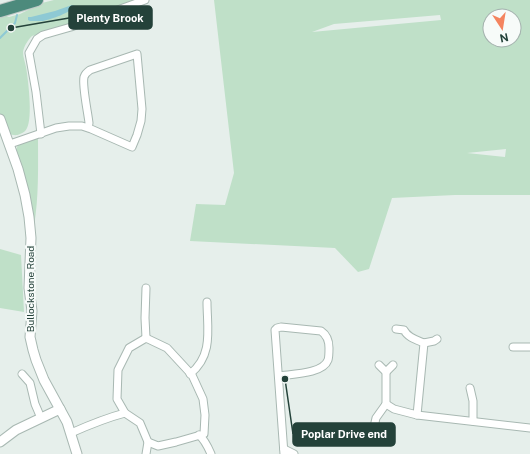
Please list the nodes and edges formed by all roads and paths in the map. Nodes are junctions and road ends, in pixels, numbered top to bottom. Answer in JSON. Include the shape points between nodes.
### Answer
{"nodes":[{"id":1,"x":37,"y":0,"type":"edge"},
{"id":2,"x":145,"y":0,"type":"edge"},
{"id":3,"x":0,"y":11,"type":"edge"},
{"id":4,"x":0,"y":119,"type":"edge"},
{"id":5,"x":88,"y":128,"type":"junction"},
{"id":6,"x":41,"y":134,"type":"junction"},
{"id":7,"x":10,"y":144,"type":"junction"},
{"id":8,"x":146,"y":288,"type":"dead end"},
{"id":9,"x":207,"y":302,"type":"dead end"},
{"id":10,"x":396,"y":329,"type":"dead end"},
{"id":11,"x":146,"y":338,"type":"junction"},
{"id":12,"x":437,"y":339,"type":"dead end"},
{"id":13,"x":424,"y":343,"type":"junction"},
{"id":14,"x":513,"y":347,"type":"dead end"},
{"id":15,"x":530,"y":347,"type":"edge"},
{"id":16,"x":379,"y":365,"type":"dead end"},
{"id":17,"x":393,"y":365,"type":"dead end"},
{"id":18,"x":386,"y":372,"type":"junction"},
{"id":19,"x":22,"y":374,"type":"dead end"},
{"id":20,"x":190,"y":374,"type":"junction"},
{"id":21,"x":279,"y":376,"type":"junction"},
{"id":22,"x":470,"y":388,"type":"dead end"},
{"id":23,"x":386,"y":404,"type":"junction"},
{"id":24,"x":60,"y":409,"type":"junction"},
{"id":25,"x":125,"y":412,"type":"junction"},
{"id":26,"x":417,"y":415,"type":"junction"},
{"id":27,"x":41,"y":418,"type":"junction"},
{"id":28,"x":473,"y":421,"type":"junction"},
{"id":29,"x":374,"y":426,"type":"dead end"},
{"id":30,"x":530,"y":428,"type":"edge"},
{"id":31,"x":71,"y":433,"type":"junction"},
{"id":32,"x":199,"y":435,"type":"junction"},
{"id":33,"x":1,"y":440,"type":"edge"},
{"id":34,"x":148,"y":442,"type":"junction"},
{"id":35,"x":284,"y":452,"type":"edge"},
{"id":36,"x":77,"y":454,"type":"edge"},
{"id":37,"x":146,"y":454,"type":"edge"},
{"id":38,"x":211,"y":454,"type":"edge"},
{"id":39,"x":294,"y":454,"type":"edge"}],
"edges":[{"from":1,"to":3,"type":"highway"},
{"from":2,"to":6,"type":"street","via":[[37,39],[29,53]]},
{"from":4,"to":7,"type":"street","name":"Bullockstone Road"},
{"from":5,"to":5,"type":"street","via":[[83,84],[87,72],[137,54],[142,110],[132,147]]},
{"from":5,"to":6,"type":"street","via":[[69,126]]},
{"from":6,"to":7,"type":"street"},
{"from":7,"to":24,"type":"street","name":"Bullockstone Road","via":[[29,217],[29,288],[32,312],[30,337],[44,380]]},
{"from":8,"to":11,"type":"street"},
{"from":9,"to":20,"type":"street","via":[[206,349],[203,360]]},
{"from":10,"to":13,"type":"street","via":[[404,330],[410,337]]},
{"from":11,"to":20,"type":"street","via":[[167,348]]},
{"from":11,"to":25,"type":"street","via":[[129,348],[118,370],[118,399]]},
{"from":12,"to":13,"type":"street"},
{"from":13,"to":26,"type":"street"},
{"from":14,"to":15,"type":"street"},
{"from":16,"to":18,"type":"street"},
{"from":17,"to":18,"type":"street"},
{"from":18,"to":23,"type":"street"},
{"from":19,"to":27,"type":"street","via":[[30,383]]},
{"from":20,"to":32,"type":"street","via":[[203,399],[204,434]]},
{"from":21,"to":21,"type":"street","via":[[276,329],[281,327],[324,333],[329,345],[326,364],[315,370]]},
{"from":21,"to":35,"type":"street"},
{"from":22,"to":28,"type":"street"},
{"from":23,"to":26,"type":"street","via":[[394,409]]},
{"from":23,"to":29,"type":"street","via":[[372,418]]},
{"from":24,"to":27,"type":"street"},
{"from":24,"to":31,"type":"street","name":"Bullockstone Road"},
{"from":25,"to":31,"type":"street"},
{"from":25,"to":34,"type":"street","via":[[140,423]]},
{"from":26,"to":28,"type":"street"},
{"from":27,"to":33,"type":"street"},
{"from":28,"to":30,"type":"street"},
{"from":31,"to":36,"type":"street","name":"Bullockstone Road"},
{"from":32,"to":34,"type":"street","via":[[158,446]]},
{"from":32,"to":38,"type":"street"},
{"from":34,"to":37,"type":"street"},
{"from":35,"to":39,"type":"street"}]}
